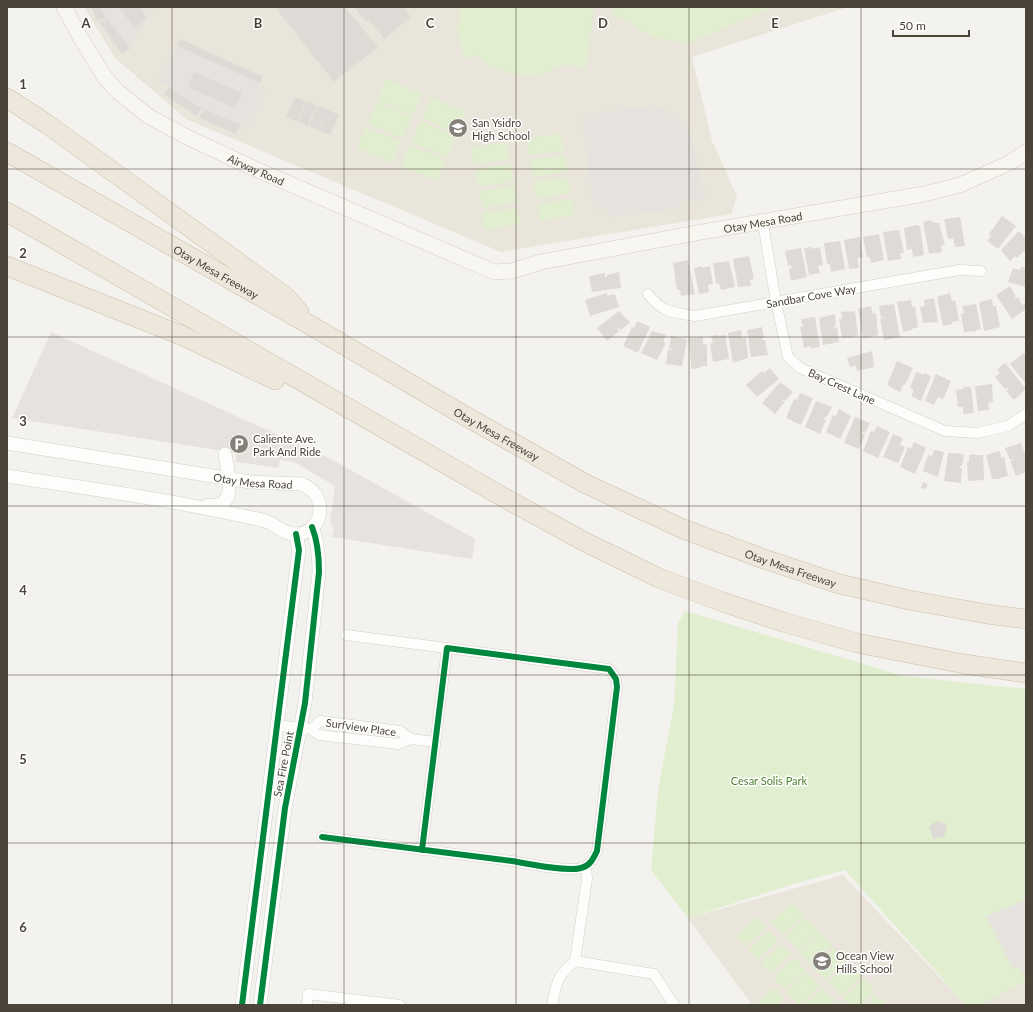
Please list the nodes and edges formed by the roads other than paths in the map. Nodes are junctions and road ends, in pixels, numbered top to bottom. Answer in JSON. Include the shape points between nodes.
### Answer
{"nodes":[{"id":1,"x":64,"y":7,"type":"edge"},
{"id":2,"x":7,"y":98,"type":"edge"},
{"id":3,"x":7,"y":152,"type":"edge"},
{"id":4,"x":1026,"y":152,"type":"edge"},
{"id":5,"x":7,"y":212,"type":"edge"},
{"id":6,"x":763,"y":223,"type":"junction"},
{"id":7,"x":7,"y":266,"type":"edge"},
{"id":8,"x":981,"y":271,"type":"dead end"},
{"id":9,"x":494,"y":272,"type":"joint"},
{"id":10,"x":648,"y":294,"type":"dead end"},
{"id":11,"x":776,"y":302,"type":"junction"},
{"id":12,"x":310,"y":325,"type":"junction"},
{"id":13,"x":1026,"y":414,"type":"edge"},
{"id":14,"x":406,"y":442,"type":"junction"},
{"id":15,"x":7,"y":443,"type":"edge"},
{"id":16,"x":208,"y":475,"type":"junction"},
{"id":17,"x":7,"y":476,"type":"edge"},
{"id":18,"x":229,"y":479,"type":"junction"},
{"id":19,"x":186,"y":504,"type":"junction"},
{"id":20,"x":312,"y":527,"type":"junction"},
{"id":21,"x":296,"y":534,"type":"junction"},
{"id":22,"x":1026,"y":619,"type":"edge"},
{"id":23,"x":346,"y":636,"type":"dead end"},
{"id":24,"x":447,"y":648,"type":"junction"},
{"id":25,"x":1026,"y":673,"type":"edge"},
{"id":26,"x":276,"y":725,"type":"junction"},
{"id":27,"x":306,"y":728,"type":"junction"},
{"id":28,"x":435,"y":742,"type":"junction"},
{"id":29,"x":322,"y":837,"type":"dead end"},
{"id":30,"x":422,"y":850,"type":"junction"},
{"id":31,"x":586,"y":867,"type":"junction"},
{"id":32,"x":575,"y":961,"type":"junction"},
{"id":33,"x":242,"y":1005,"type":"edge"},
{"id":34,"x":260,"y":1005,"type":"edge"},
{"id":35,"x":307,"y":1005,"type":"edge"},
{"id":36,"x":400,"y":1005,"type":"edge"},
{"id":37,"x":552,"y":1005,"type":"edge"},
{"id":38,"x":674,"y":1005,"type":"edge"}],
"edges":[{"from":1,"to":9,"type":"main road","name":"Airway Road","via":[[104,76],[117,92],[148,116],[251,167]]},
{"from":2,"to":12,"type":"highway","via":[[47,124],[286,297]]},
{"from":3,"to":12,"type":"highway","name":"Otay Mesa Freeway"},
{"from":4,"to":6,"type":"main road","name":"Otay Mesa Road","via":[[1009,163],[960,185],[909,197]]},
{"from":5,"to":14,"type":"highway"},
{"from":6,"to":9,"type":"main road","name":"Otay Mesa Road","via":[[541,262],[512,271]]},
{"from":6,"to":11,"type":"street","name":"Bay Crest Lane"},
{"from":7,"to":14,"type":"highway","via":[[183,336]]},
{"from":8,"to":11,"type":"street","name":"Sandbar Cove Way","via":[[959,270]]},
{"from":10,"to":11,"type":"street","name":"Sandbar Cove Way","via":[[657,305],[668,312],[695,316]]},
{"from":11,"to":13,"type":"street","name":"Bay Crest Lane","via":[[788,357],[800,368],[945,431],[977,433],[1008,426]]},
{"from":12,"to":22,"type":"highway","name":"Otay Mesa Freeway","via":[[586,484],[683,529],[836,582],[910,600]]},
{"from":14,"to":25,"type":"highway","via":[[585,542],[659,578],[720,601],[858,643],[964,664]]},
{"from":15,"to":16,"type":"street","name":"Otay Mesa Road"},
{"from":16,"to":18,"type":"street","name":"Otay Mesa Road"},
{"from":16,"to":18,"type":"street","via":[[220,465],[225,454]]},
{"from":17,"to":19,"type":"street"},
{"from":18,"to":19,"type":"street","via":[[227,496],[218,506]]},
{"from":18,"to":20,"type":"street","name":"Otay Mesa Road","via":[[306,486],[315,493],[321,508]]},
{"from":19,"to":21,"type":"street","via":[[260,520],[287,533]]},
{"from":20,"to":21,"type":"street"},
{"from":20,"to":27,"type":"street","name":"Sea Fire Point","via":[[319,553],[305,703]]},
{"from":21,"to":26,"type":"street","name":"Sea Fire Point","via":[[299,550]]},
{"from":23,"to":24,"type":"street"},
{"from":24,"to":28,"type":"street"},
{"from":24,"to":31,"type":"street","via":[[609,669],[616,679],[597,851]]},
{"from":26,"to":27,"type":"street","name":"Surfview Place"},
{"from":26,"to":33,"type":"street","name":"Sea Fire Point"},
{"from":27,"to":28,"type":"street","name":"Surfview Place","via":[[319,735],[398,744],[411,739]]},
{"from":27,"to":34,"type":"street","name":"Sea Fire Point","via":[[284,808]]},
{"from":28,"to":30,"type":"street"},
{"from":29,"to":30,"type":"street"},
{"from":30,"to":31,"type":"street","via":[[564,868]]},
{"from":31,"to":32,"type":"street","via":[[587,879]]},
{"from":32,"to":37,"type":"street","via":[[558,978]]},
{"from":32,"to":38,"type":"street","via":[[654,974]]},
{"from":35,"to":36,"type":"street","via":[[308,994]]}]}
